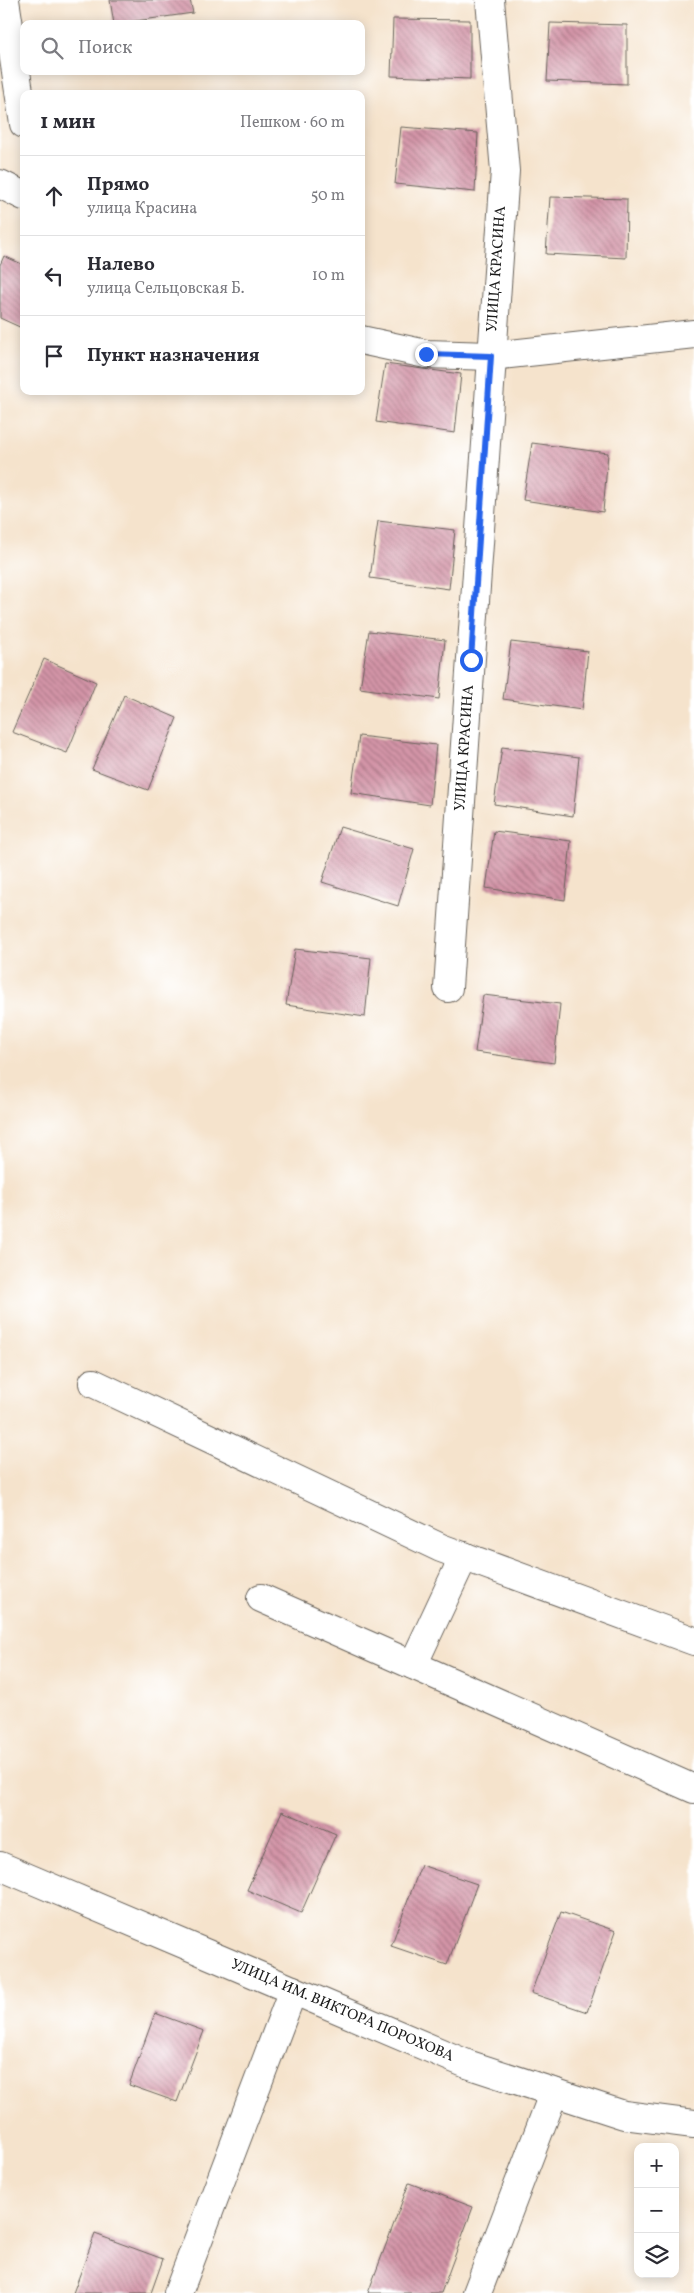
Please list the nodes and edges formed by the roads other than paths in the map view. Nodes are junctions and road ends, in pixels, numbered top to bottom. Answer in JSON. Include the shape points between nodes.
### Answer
{"nodes":[{"id":1,"x":5,"y":0,"type":"edge"},
{"id":2,"x":490,"y":0,"type":"edge"},
{"id":3,"x":20,"y":98,"type":"edge"},
{"id":4,"x":0,"y":184,"type":"edge"},
{"id":5,"x":20,"y":194,"type":"edge"},
{"id":6,"x":694,"y":334,"type":"edge"},
{"id":7,"x":365,"y":341,"type":"edge"},
{"id":8,"x":491,"y":356,"type":"junction"},
{"id":9,"x":448,"y":988,"type":"dead end"},
{"id":10,"x":93,"y":1383,"type":"dead end"},
{"id":11,"x":464,"y":1556,"type":"junction"},
{"id":12,"x":261,"y":1598,"type":"dead end"},
{"id":13,"x":694,"y":1641,"type":"edge"},
{"id":14,"x":413,"y":1665,"type":"junction"},
{"id":15,"x":694,"y":1789,"type":"edge"},
{"id":16,"x":0,"y":1866,"type":"edge"},
{"id":17,"x":294,"y":1990,"type":"junction"},
{"id":18,"x":554,"y":2092,"type":"junction"},
{"id":19,"x":694,"y":2124,"type":"edge"},
{"id":20,"x":178,"y":2293,"type":"edge"},
{"id":21,"x":477,"y":2293,"type":"edge"}],
"edges":[{"from":1,"to":3,"type":"street"},
{"from":2,"to":8,"type":"street","name":"УЛИЦА КРАСИНА","via":[[505,171]]},
{"from":4,"to":5,"type":"street"},
{"from":6,"to":8,"type":"street"},
{"from":7,"to":8,"type":"street","via":[[426,354]]},
{"from":8,"to":9,"type":"street","name":"УЛИЦА КРАСИНА"},
{"from":10,"to":11,"type":"street"},
{"from":11,"to":13,"type":"street"},
{"from":11,"to":14,"type":"street"},
{"from":12,"to":14,"type":"street"},
{"from":14,"to":15,"type":"street"},
{"from":16,"to":17,"type":"street","name":"УЛИЦА ИМ. ВИКТОРА ПОРОХОВА"},
{"from":17,"to":18,"type":"street","name":"УЛИЦА ИМ. ВИКТОРА ПОРОХОВА","via":[[467,2064]]},
{"from":17,"to":20,"type":"street"},
{"from":18,"to":19,"type":"street","name":"УЛИЦА ИМ. ВИКТОРА ПОРОХОВА","via":[[624,2115]]},
{"from":18,"to":21,"type":"street"}]}
